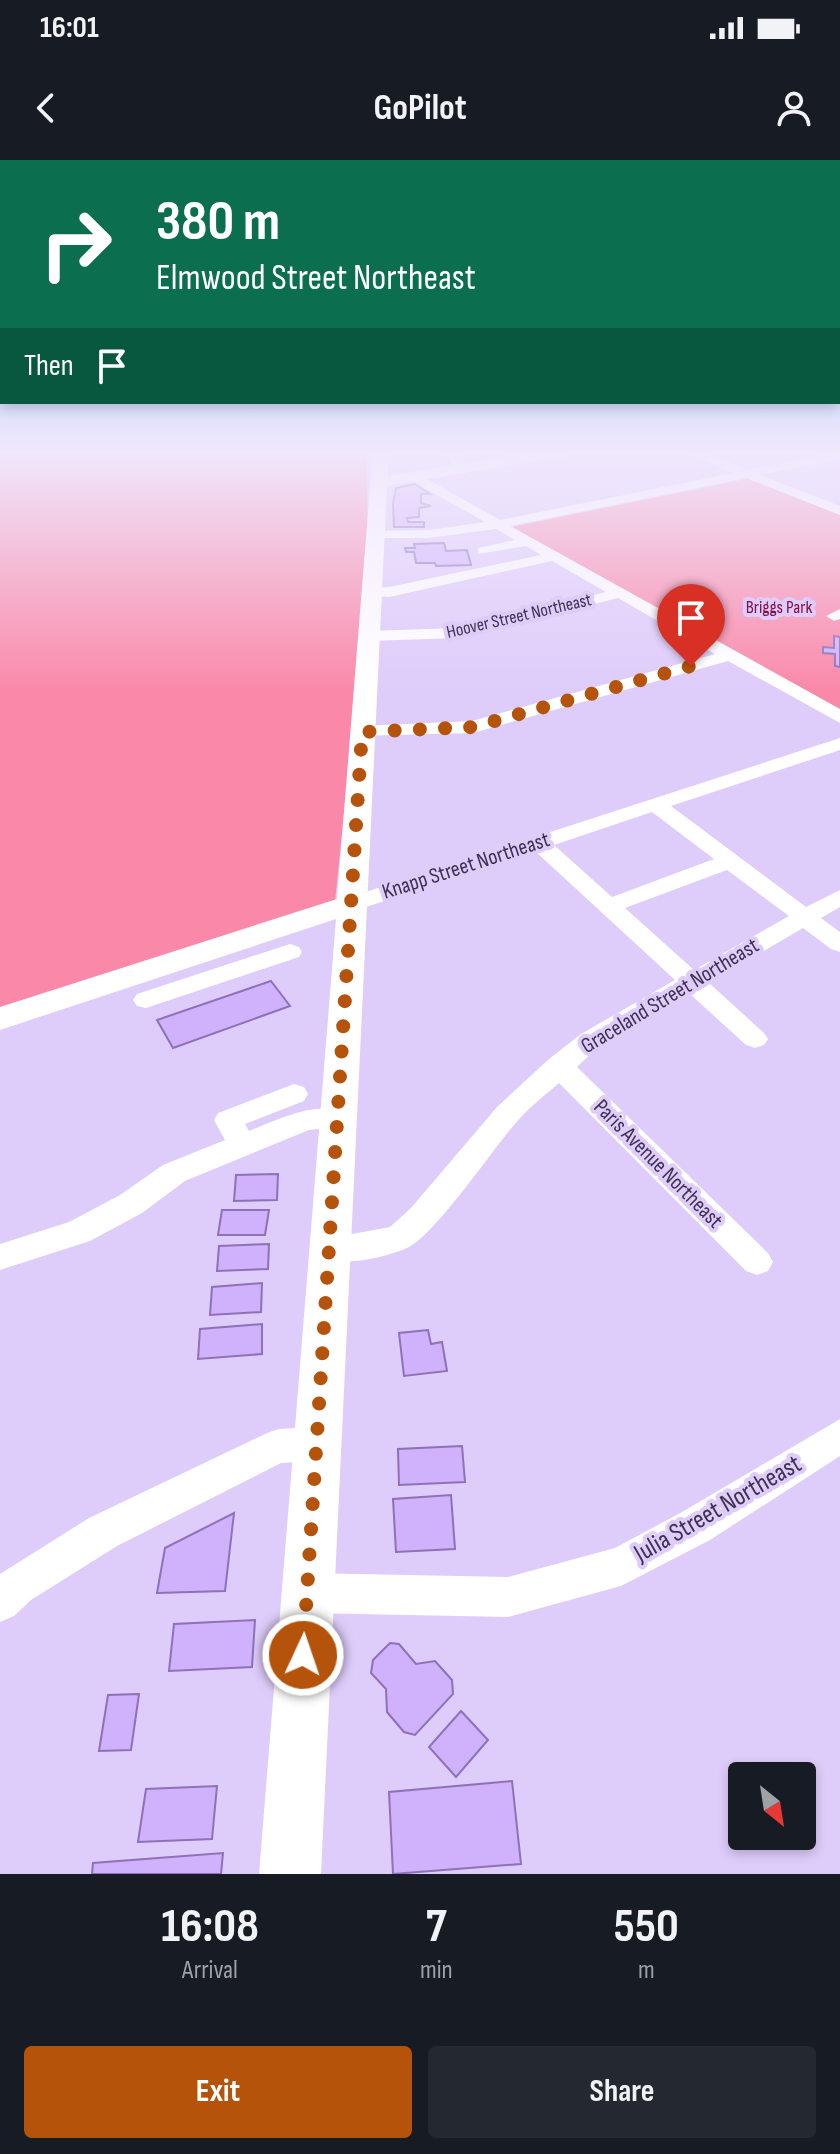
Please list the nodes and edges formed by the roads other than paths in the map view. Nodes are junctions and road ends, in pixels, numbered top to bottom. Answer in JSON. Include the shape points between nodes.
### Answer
{"nodes":[{"id":1,"x":375,"y":530,"type":"edge"},
{"id":2,"x":468,"y":530,"type":"joint"},
{"id":3,"x":509,"y":530,"type":"edge"},
{"id":4,"x":375,"y":535,"type":"junction"},
{"id":5,"x":528,"y":541,"type":"junction"},
{"id":6,"x":503,"y":546,"type":"junction"},
{"id":7,"x":483,"y":551,"type":"junction"},
{"id":8,"x":555,"y":556,"type":"junction"},
{"id":9,"x":529,"y":561,"type":"junction"},
{"id":10,"x":503,"y":567,"type":"junction"},
{"id":11,"x":372,"y":592,"type":"junction"},
{"id":12,"x":620,"y":593,"type":"junction"},
{"id":13,"x":369,"y":636,"type":"junction"},
{"id":14,"x":729,"y":655,"type":"junction"},
{"id":15,"x":840,"y":717,"type":"edge"},
{"id":16,"x":362,"y":732,"type":"junction"},
{"id":17,"x":840,"y":744,"type":"edge"},
{"id":18,"x":656,"y":805,"type":"junction"},
{"id":19,"x":539,"y":843,"type":"junction"},
{"id":20,"x":730,"y":861,"type":"junction"},
{"id":21,"x":840,"y":897,"type":"edge"},
{"id":22,"x":352,"y":904,"type":"junction"},
{"id":23,"x":608,"y":906,"type":"junction"},
{"id":24,"x":803,"y":916,"type":"junction"},
{"id":25,"x":840,"y":944,"type":"edge"},
{"id":26,"x":290,"y":952,"type":"dead end"},
{"id":27,"x":227,"y":959,"type":"junction"},
{"id":28,"x":179,"y":975,"type":"junction"},
{"id":29,"x":691,"y":980,"type":"junction"},
{"id":30,"x":146,"y":1000,"type":"dead end"},
{"id":31,"x":0,"y":1019,"type":"edge"},
{"id":32,"x":755,"y":1039,"type":"dead end"},
{"id":33,"x":559,"y":1066,"type":"junction"},
{"id":34,"x":294,"y":1094,"type":"dead end"},
{"id":35,"x":338,"y":1119,"type":"junction"},
{"id":36,"x":243,"y":1145,"type":"junction"},
{"id":37,"x":330,"y":1249,"type":"junction"},
{"id":38,"x":0,"y":1257,"type":"edge"},
{"id":39,"x":757,"y":1262,"type":"dead end"},
{"id":40,"x":840,"y":1436,"type":"edge"},
{"id":41,"x":317,"y":1444,"type":"junction"},
{"id":42,"x":307,"y":1593,"type":"junction"},
{"id":43,"x":0,"y":1602,"type":"edge"},
{"id":44,"x":290,"y":1874,"type":"edge"}],
"edges":[{"from":1,"to":4,"type":"main road"},
{"from":2,"to":4,"type":"street"},
{"from":2,"to":7,"type":"street"},
{"from":3,"to":5,"type":"street"},
{"from":4,"to":11,"type":"main road"},
{"from":5,"to":6,"type":"street"},
{"from":5,"to":8,"type":"street"},
{"from":6,"to":7,"type":"street"},
{"from":6,"to":9,"type":"street"},
{"from":7,"to":10,"type":"street"},
{"from":8,"to":9,"type":"street"},
{"from":8,"to":12,"type":"street"},
{"from":9,"to":10,"type":"street"},
{"from":10,"to":11,"type":"street"},
{"from":11,"to":13,"type":"main road"},
{"from":12,"to":13,"type":"street","name":"Hoover Street Northeast","via":[[457,633]]},
{"from":12,"to":14,"type":"street"},
{"from":13,"to":16,"type":"main road"},
{"from":14,"to":15,"type":"street"},
{"from":14,"to":16,"type":"street","via":[[473,727]]},
{"from":16,"to":22,"type":"main road"},
{"from":17,"to":18,"type":"street","name":"Knapp Street Northeast"},
{"from":18,"to":19,"type":"street","name":"Knapp Street Northeast"},
{"from":18,"to":20,"type":"street"},
{"from":19,"to":22,"type":"street","name":"Knapp Street Northeast"},
{"from":19,"to":23,"type":"street"},
{"from":20,"to":23,"type":"street"},
{"from":20,"to":24,"type":"street"},
{"from":21,"to":24,"type":"street","name":"Graceland Street Northeast"},
{"from":22,"to":27,"type":"main road","name":"Knapp Street Northeast"},
{"from":22,"to":35,"type":"main road"},
{"from":23,"to":29,"type":"street"},
{"from":24,"to":25,"type":"street"},
{"from":24,"to":29,"type":"street","name":"Graceland Street Northeast"},
{"from":26,"to":27,"type":"street"},
{"from":27,"to":28,"type":"main road","name":"Knapp Street Northeast"},
{"from":28,"to":30,"type":"street"},
{"from":28,"to":31,"type":"main road","name":"Knapp Street Northeast"},
{"from":29,"to":32,"type":"street"},
{"from":29,"to":33,"type":"street","name":"Graceland Street Northeast","via":[[590,1040]]},
{"from":33,"to":37,"type":"street","name":"Graceland Street Northeast","via":[[507,1114],[400,1237]]},
{"from":33,"to":39,"type":"street","name":"Paris Avenue Northeast"},
{"from":34,"to":36,"type":"street","via":[[228,1120]]},
{"from":35,"to":36,"type":"street","via":[[306,1120]]},
{"from":35,"to":37,"type":"main road"},
{"from":36,"to":38,"type":"street","via":[[174,1173],[79,1232]]},
{"from":37,"to":41,"type":"main road"},
{"from":40,"to":42,"type":"street","name":"Julia Street Northeast","via":[[621,1566],[508,1597]]},
{"from":41,"to":42,"type":"main road"},
{"from":41,"to":43,"type":"street","via":[[278,1446],[103,1532]]},
{"from":42,"to":44,"type":"main road"}]}
